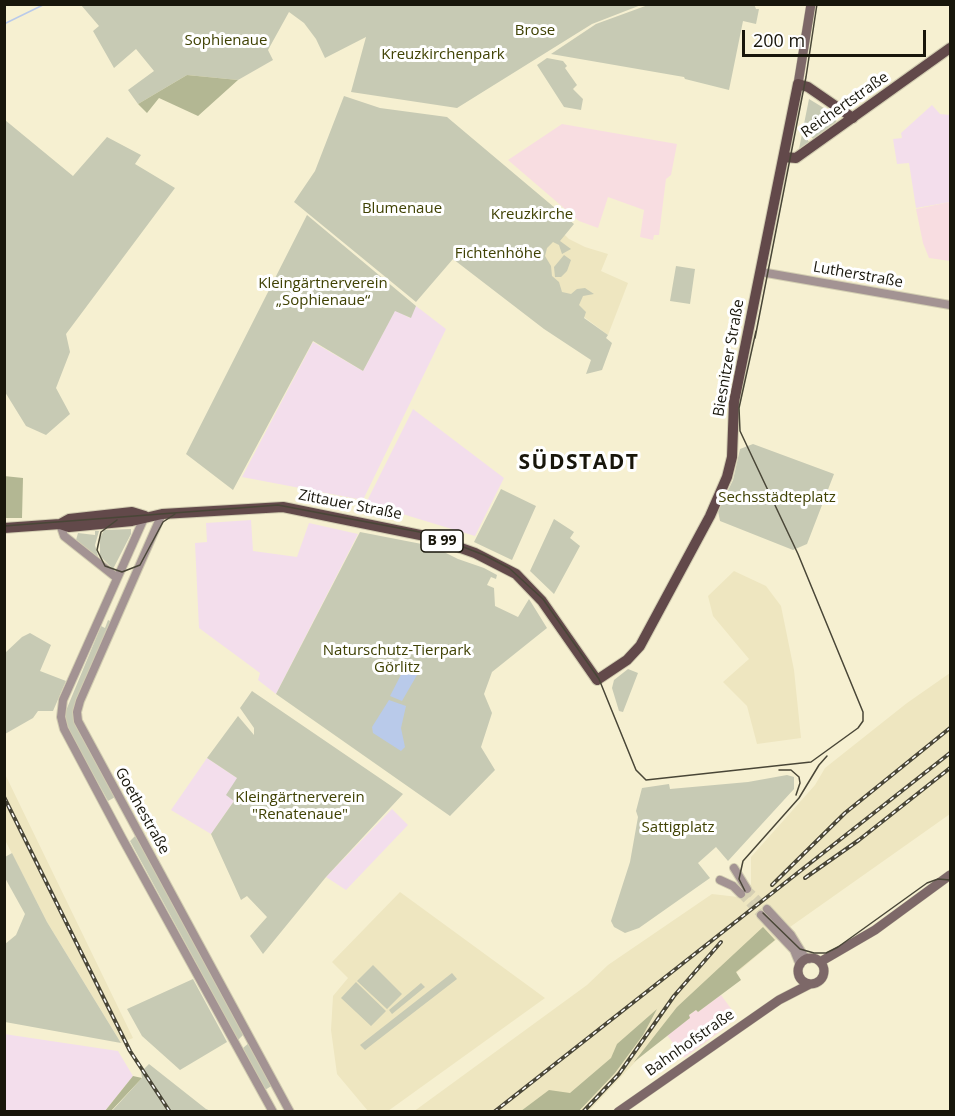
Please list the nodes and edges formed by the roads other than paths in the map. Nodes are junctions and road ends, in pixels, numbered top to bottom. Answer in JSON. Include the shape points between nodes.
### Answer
{"nodes":[{"id":1,"x":811,"y":4,"type":"edge"},
{"id":2,"x":951,"y":48,"type":"edge"},
{"id":3,"x":798,"y":84,"type":"junction"},
{"id":4,"x":853,"y":118,"type":"junction"},
{"id":5,"x":784,"y":157,"type":"junction"},
{"id":6,"x":761,"y":272,"type":"junction"},
{"id":7,"x":951,"y":305,"type":"edge"},
{"id":8,"x":162,"y":514,"type":"junction"},
{"id":9,"x":145,"y":516,"type":"junction"},
{"id":10,"x":60,"y":524,"type":"junction"},
{"id":11,"x":4,"y":528,"type":"edge"},
{"id":12,"x":117,"y":578,"type":"junction"},
{"id":13,"x":597,"y":680,"type":"joint"},
{"id":14,"x":734,"y":868,"type":"dead end"},
{"id":15,"x":951,"y":875,"type":"edge"},
{"id":16,"x":720,"y":880,"type":"dead end"},
{"id":17,"x":809,"y":959,"type":"junction"},
{"id":18,"x":822,"y":967,"type":"junction"},
{"id":19,"x":799,"y":970,"type":"junction"},
{"id":20,"x":810,"y":984,"type":"junction"},
{"id":21,"x":779,"y":1000,"type":"junction"},
{"id":22,"x":273,"y":1112,"type":"edge"},
{"id":23,"x":290,"y":1112,"type":"edge"},
{"id":24,"x":618,"y":1112,"type":"edge"}],
"edges":[{"from":1,"to":3,"type":"main road","name":"Biesnitzer Straße"},
{"from":2,"to":4,"type":"main road","name":"Reichertstraße"},
{"from":3,"to":4,"type":"main road"},
{"from":3,"to":5,"type":"main road","name":"Biesnitzer Straße"},
{"from":4,"to":5,"type":"main road","name":"Reichertstraße","via":[[796,158]]},
{"from":5,"to":6,"type":"main road","name":"Biesnitzer Straße"},
{"from":6,"to":7,"type":"street","name":"Lutherstraße"},
{"from":6,"to":13,"type":"main road","name":"Biesnitzer Straße","number":"B 99","via":[[734,402],[732,457],[726,477],[710,516],[640,646]]},
{"from":8,"to":9,"type":"main road","name":"Zittauer Straße","number":"B 99"},
{"from":8,"to":13,"type":"main road","name":"Zittauer Straße","number":"B 99","via":[[283,507],[456,545],[504,567],[530,587]]},
{"from":8,"to":23,"type":"street","name":"Goethestraße","via":[[80,701],[78,722]]},
{"from":9,"to":10,"type":"main road","name":"Zittauer Straße","number":"B 99","via":[[129,513],[69,519]]},
{"from":9,"to":12,"type":"street","name":"Goethestraße"},
{"from":10,"to":11,"type":"main road","name":"Zittauer Straße","number":"B 99"},
{"from":10,"to":12,"type":"street","via":[[64,536]]},
{"from":12,"to":22,"type":"street","name":"Goethestraße","via":[[63,700],[64,729]]},
{"from":14,"to":16,"type":"street","via":[[744,892]]},
{"from":15,"to":18,"type":"main road","name":"Bahnhofstraße"},
{"from":17,"to":18,"type":"main road"},
{"from":17,"to":19,"type":"main road","name":"Bahnhofstraße"},
{"from":17,"to":19,"type":"street","via":[[764,912],[794,950]]},
{"from":18,"to":20,"type":"main road","name":"Bahnhofstraße","via":[[819,981]]},
{"from":19,"to":20,"type":"main road","via":[[803,981]]},
{"from":19,"to":21,"type":"main road","name":"Bahnhofstraße","via":[[794,985]]},
{"from":20,"to":21,"type":"main road","name":"Bahnhofstraße"},
{"from":21,"to":24,"type":"main road","name":"Bahnhofstraße"}]}
